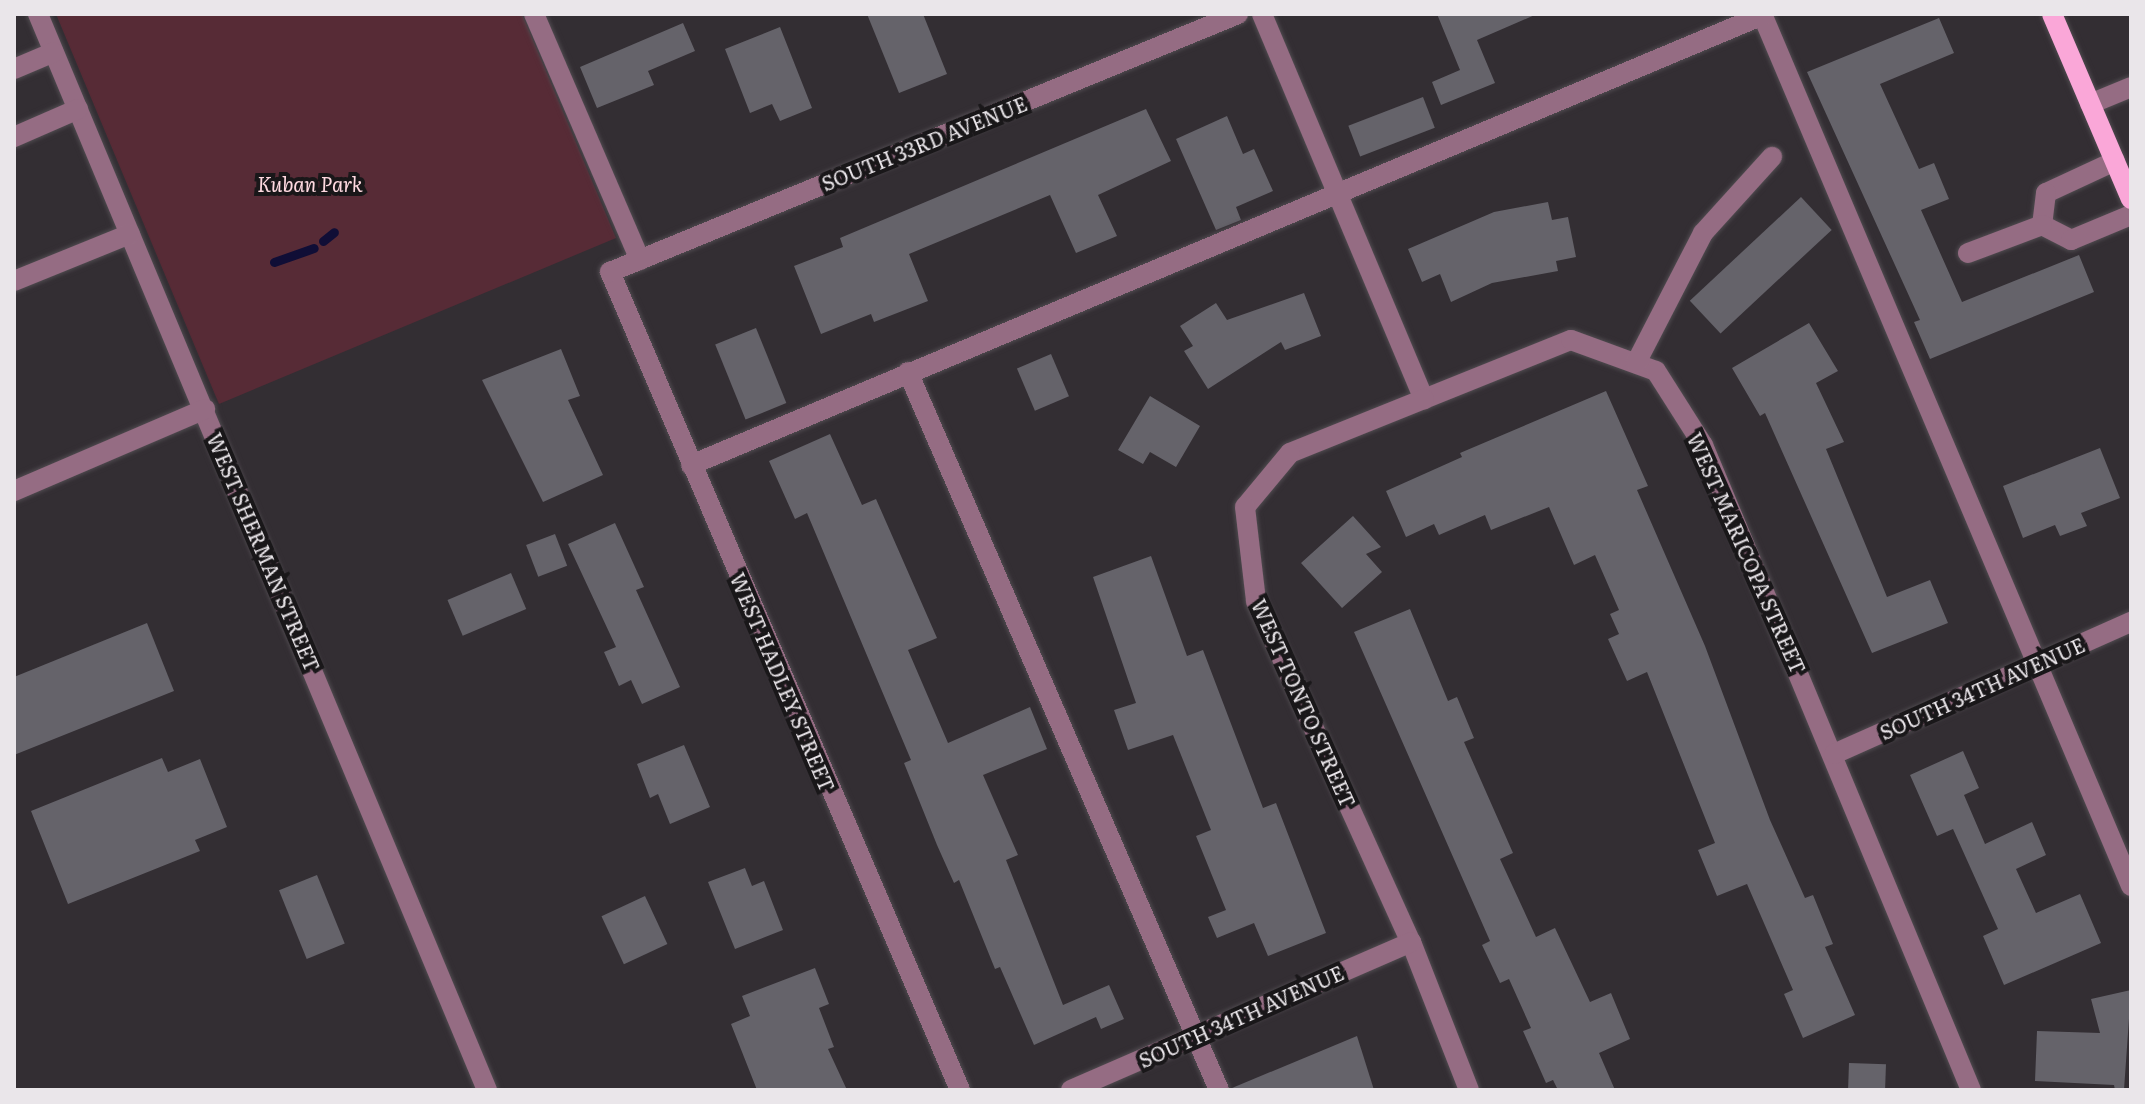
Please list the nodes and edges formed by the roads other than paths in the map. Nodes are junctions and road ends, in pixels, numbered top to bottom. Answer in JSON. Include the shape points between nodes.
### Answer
{"nodes":[{"id":1,"x":38,"y":14,"type":"edge"},
{"id":2,"x":534,"y":14,"type":"edge"},
{"id":3,"x":1238,"y":14,"type":"edge"},
{"id":4,"x":1262,"y":14,"type":"edge"},
{"id":5,"x":2052,"y":14,"type":"edge"},
{"id":6,"x":1762,"y":15,"type":"edge"},
{"id":7,"x":54,"y":52,"type":"junction"},
{"id":8,"x":14,"y":69,"type":"edge"},
{"id":9,"x":2131,"y":87,"type":"edge"},
{"id":10,"x":2090,"y":104,"type":"junction"},
{"id":11,"x":78,"y":109,"type":"junction"},
{"id":12,"x":14,"y":137,"type":"edge"},
{"id":13,"x":1772,"y":157,"type":"dead end"},
{"id":14,"x":2115,"y":161,"type":"junction"},
{"id":15,"x":1338,"y":191,"type":"junction"},
{"id":16,"x":2131,"y":199,"type":"edge"},
{"id":17,"x":2131,"y":215,"type":"edge"},
{"id":18,"x":2042,"y":225,"type":"junction"},
{"id":19,"x":130,"y":234,"type":"junction"},
{"id":20,"x":1968,"y":253,"type":"dead end"},
{"id":21,"x":640,"y":260,"type":"junction"},
{"id":22,"x":610,"y":272,"type":"joint"},
{"id":23,"x":14,"y":281,"type":"edge"},
{"id":24,"x":1636,"y":363,"type":"junction"},
{"id":25,"x":908,"y":372,"type":"junction"},
{"id":26,"x":1424,"y":399,"type":"junction"},
{"id":27,"x":205,"y":409,"type":"junction"},
{"id":28,"x":691,"y":465,"type":"junction"},
{"id":29,"x":14,"y":491,"type":"edge"},
{"id":30,"x":2131,"y":622,"type":"edge"},
{"id":31,"x":2037,"y":664,"type":"junction"},
{"id":32,"x":1834,"y":754,"type":"junction"},
{"id":33,"x":2131,"y":886,"type":"edge"},
{"id":34,"x":1411,"y":942,"type":"junction"},
{"id":35,"x":1195,"y":1036,"type":"junction"},
{"id":36,"x":487,"y":1090,"type":"edge"},
{"id":37,"x":960,"y":1090,"type":"edge"},
{"id":38,"x":1071,"y":1090,"type":"edge"},
{"id":39,"x":1219,"y":1090,"type":"edge"},
{"id":40,"x":1469,"y":1090,"type":"edge"},
{"id":41,"x":1971,"y":1090,"type":"edge"}],
"edges":[{"from":1,"to":7,"type":"street","name":"WEST SHERMAN STREET"},
{"from":2,"to":21,"type":"street"},
{"from":3,"to":21,"type":"street","name":"SOUTH 33RD AVENUE"},
{"from":4,"to":15,"type":"street"},
{"from":5,"to":10,"type":"main road"},
{"from":6,"to":15,"type":"street"},
{"from":6,"to":31,"type":"street"},
{"from":7,"to":8,"type":"street"},
{"from":7,"to":11,"type":"street","name":"WEST SHERMAN STREET"},
{"from":9,"to":10,"type":"street"},
{"from":10,"to":14,"type":"main road"},
{"from":11,"to":12,"type":"street"},
{"from":11,"to":19,"type":"street","name":"WEST SHERMAN STREET"},
{"from":13,"to":24,"type":"street","via":[[1703,233]]},
{"from":14,"to":16,"type":"main road"},
{"from":14,"to":18,"type":"street","via":[[2046,193]]},
{"from":15,"to":25,"type":"street"},
{"from":15,"to":26,"type":"street"},
{"from":17,"to":18,"type":"street","via":[[2071,240]]},
{"from":18,"to":20,"type":"street"},
{"from":19,"to":23,"type":"street"},
{"from":19,"to":27,"type":"street","name":"WEST SHERMAN STREET"},
{"from":21,"to":22,"type":"street","name":"SOUTH 33RD AVENUE"},
{"from":22,"to":28,"type":"street","name":"WEST HADLEY STREET"},
{"from":24,"to":26,"type":"street","name":"WEST MARICOPA STREET","via":[[1571,340]]},
{"from":24,"to":32,"type":"street","name":"WEST MARICOPA STREET","via":[[1656,371],[1703,445]]},
{"from":25,"to":28,"type":"street"},
{"from":25,"to":35,"type":"street"},
{"from":26,"to":34,"type":"street","name":"WEST TONTO STREET","via":[[1290,453],[1245,507],[1256,601]]},
{"from":27,"to":29,"type":"street"},
{"from":27,"to":36,"type":"street","name":"WEST SHERMAN STREET"},
{"from":28,"to":37,"type":"street","name":"WEST HADLEY STREET"},
{"from":30,"to":31,"type":"street","name":"SOUTH 34TH AVENUE"},
{"from":31,"to":32,"type":"street","name":"SOUTH 34TH AVENUE"},
{"from":31,"to":33,"type":"street"},
{"from":32,"to":41,"type":"street","name":"WEST MARICOPA STREET"},
{"from":34,"to":35,"type":"street","name":"SOUTH 34TH AVENUE"},
{"from":34,"to":40,"type":"street","name":"WEST TONTO STREET"},
{"from":35,"to":38,"type":"street","name":"SOUTH 34TH AVENUE"},
{"from":35,"to":39,"type":"street"}]}
